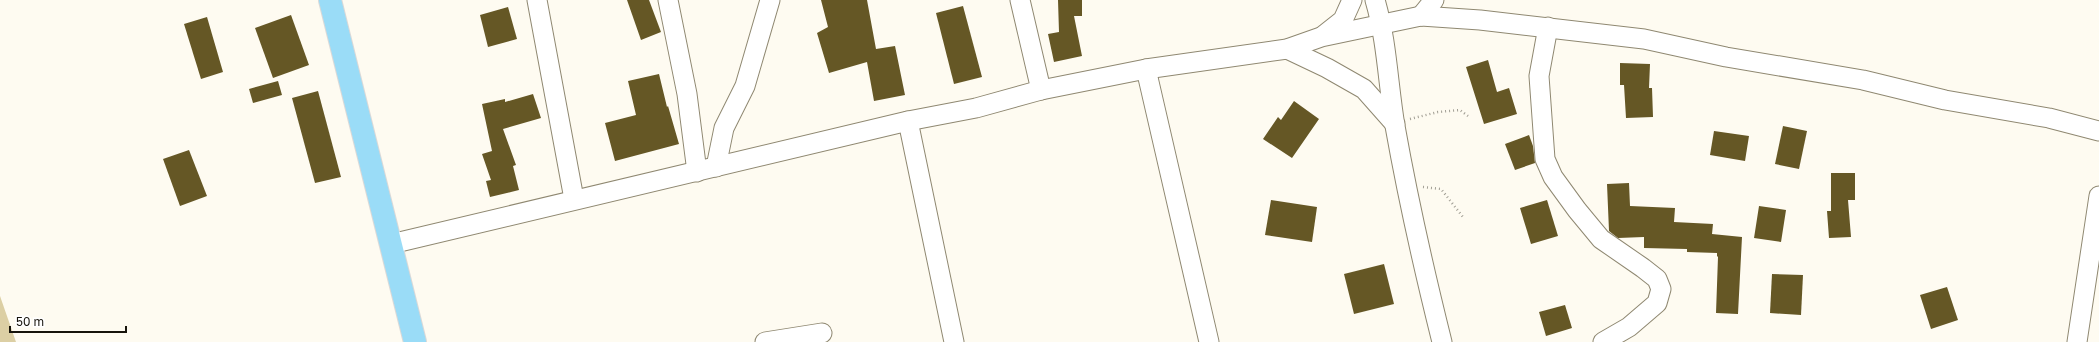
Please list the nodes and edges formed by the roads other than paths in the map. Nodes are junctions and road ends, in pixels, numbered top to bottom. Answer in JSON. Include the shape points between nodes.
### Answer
{"nodes":[{"id":1,"x":330,"y":0,"type":"edge"},
{"id":2,"x":537,"y":0,"type":"edge"},
{"id":3,"x":668,"y":0,"type":"edge"},
{"id":4,"x":770,"y":0,"type":"edge"},
{"id":5,"x":1020,"y":0,"type":"edge"},
{"id":6,"x":1352,"y":0,"type":"edge"},
{"id":7,"x":1375,"y":0,"type":"edge"},
{"id":8,"x":1434,"y":0,"type":"edge"},
{"id":9,"x":1421,"y":16,"type":"junction"},
{"id":10,"x":1382,"y":23,"type":"junction"},
{"id":11,"x":1548,"y":27,"type":"junction"},
{"id":12,"x":1321,"y":38,"type":"junction"},
{"id":13,"x":1286,"y":49,"type":"junction"},
{"id":14,"x":1146,"y":69,"type":"junction"},
{"id":15,"x":1041,"y":90,"type":"junction"},
{"id":16,"x":908,"y":121,"type":"junction"},
{"id":17,"x":1395,"y":124,"type":"junction"},
{"id":18,"x":2099,"y":131,"type":"edge"},
{"id":19,"x":716,"y":167,"type":"junction"},
{"id":20,"x":697,"y":172,"type":"junction"},
{"id":21,"x":2099,"y":196,"type":"edge"},
{"id":22,"x":574,"y":200,"type":"junction"},
{"id":23,"x":391,"y":244,"type":"junction"},
{"id":24,"x":822,"y":333,"type":"dead end"},
{"id":25,"x":415,"y":342,"type":"edge"},
{"id":26,"x":765,"y":342,"type":"edge"},
{"id":27,"x":954,"y":342,"type":"edge"},
{"id":28,"x":1209,"y":342,"type":"edge"},
{"id":29,"x":1442,"y":342,"type":"edge"},
{"id":30,"x":1603,"y":342,"type":"edge"},
{"id":31,"x":2077,"y":342,"type":"edge"}],
"edges":[{"from":1,"to":23,"type":"highway"},
{"from":2,"to":22,"type":"street"},
{"from":3,"to":20,"type":"street","via":[[687,94]]},
{"from":4,"to":19,"type":"street","via":[[745,86],[724,128]]},
{"from":5,"to":15,"type":"street"},
{"from":6,"to":12,"type":"street","via":[[1343,20]]},
{"from":7,"to":10,"type":"street"},
{"from":8,"to":9,"type":"street"},
{"from":9,"to":10,"type":"street"},
{"from":9,"to":11,"type":"street"},
{"from":10,"to":12,"type":"street"},
{"from":10,"to":17,"type":"street"},
{"from":11,"to":18,"type":"street","via":[[1644,39],[1726,57],[1863,80],[1945,100],[2049,118]]},
{"from":11,"to":30,"type":"street","via":[[1539,76],[1545,159],[1553,177],[1601,239],[1643,268],[1657,280],[1661,289],[1657,303],[1629,327]]},
{"from":12,"to":13,"type":"street"},
{"from":13,"to":14,"type":"street"},
{"from":13,"to":17,"type":"street","via":[[1364,89]]},
{"from":14,"to":15,"type":"street"},
{"from":14,"to":28,"type":"street"},
{"from":15,"to":16,"type":"street","via":[[976,108]]},
{"from":16,"to":19,"type":"street"},
{"from":16,"to":27,"type":"street"},
{"from":17,"to":29,"type":"street","via":[[1418,247]]},
{"from":19,"to":20,"type":"street"},
{"from":20,"to":22,"type":"street"},
{"from":21,"to":31,"type":"street"},
{"from":22,"to":23,"type":"street"},
{"from":23,"to":25,"type":"highway"},
{"from":24,"to":26,"type":"street"}]}
